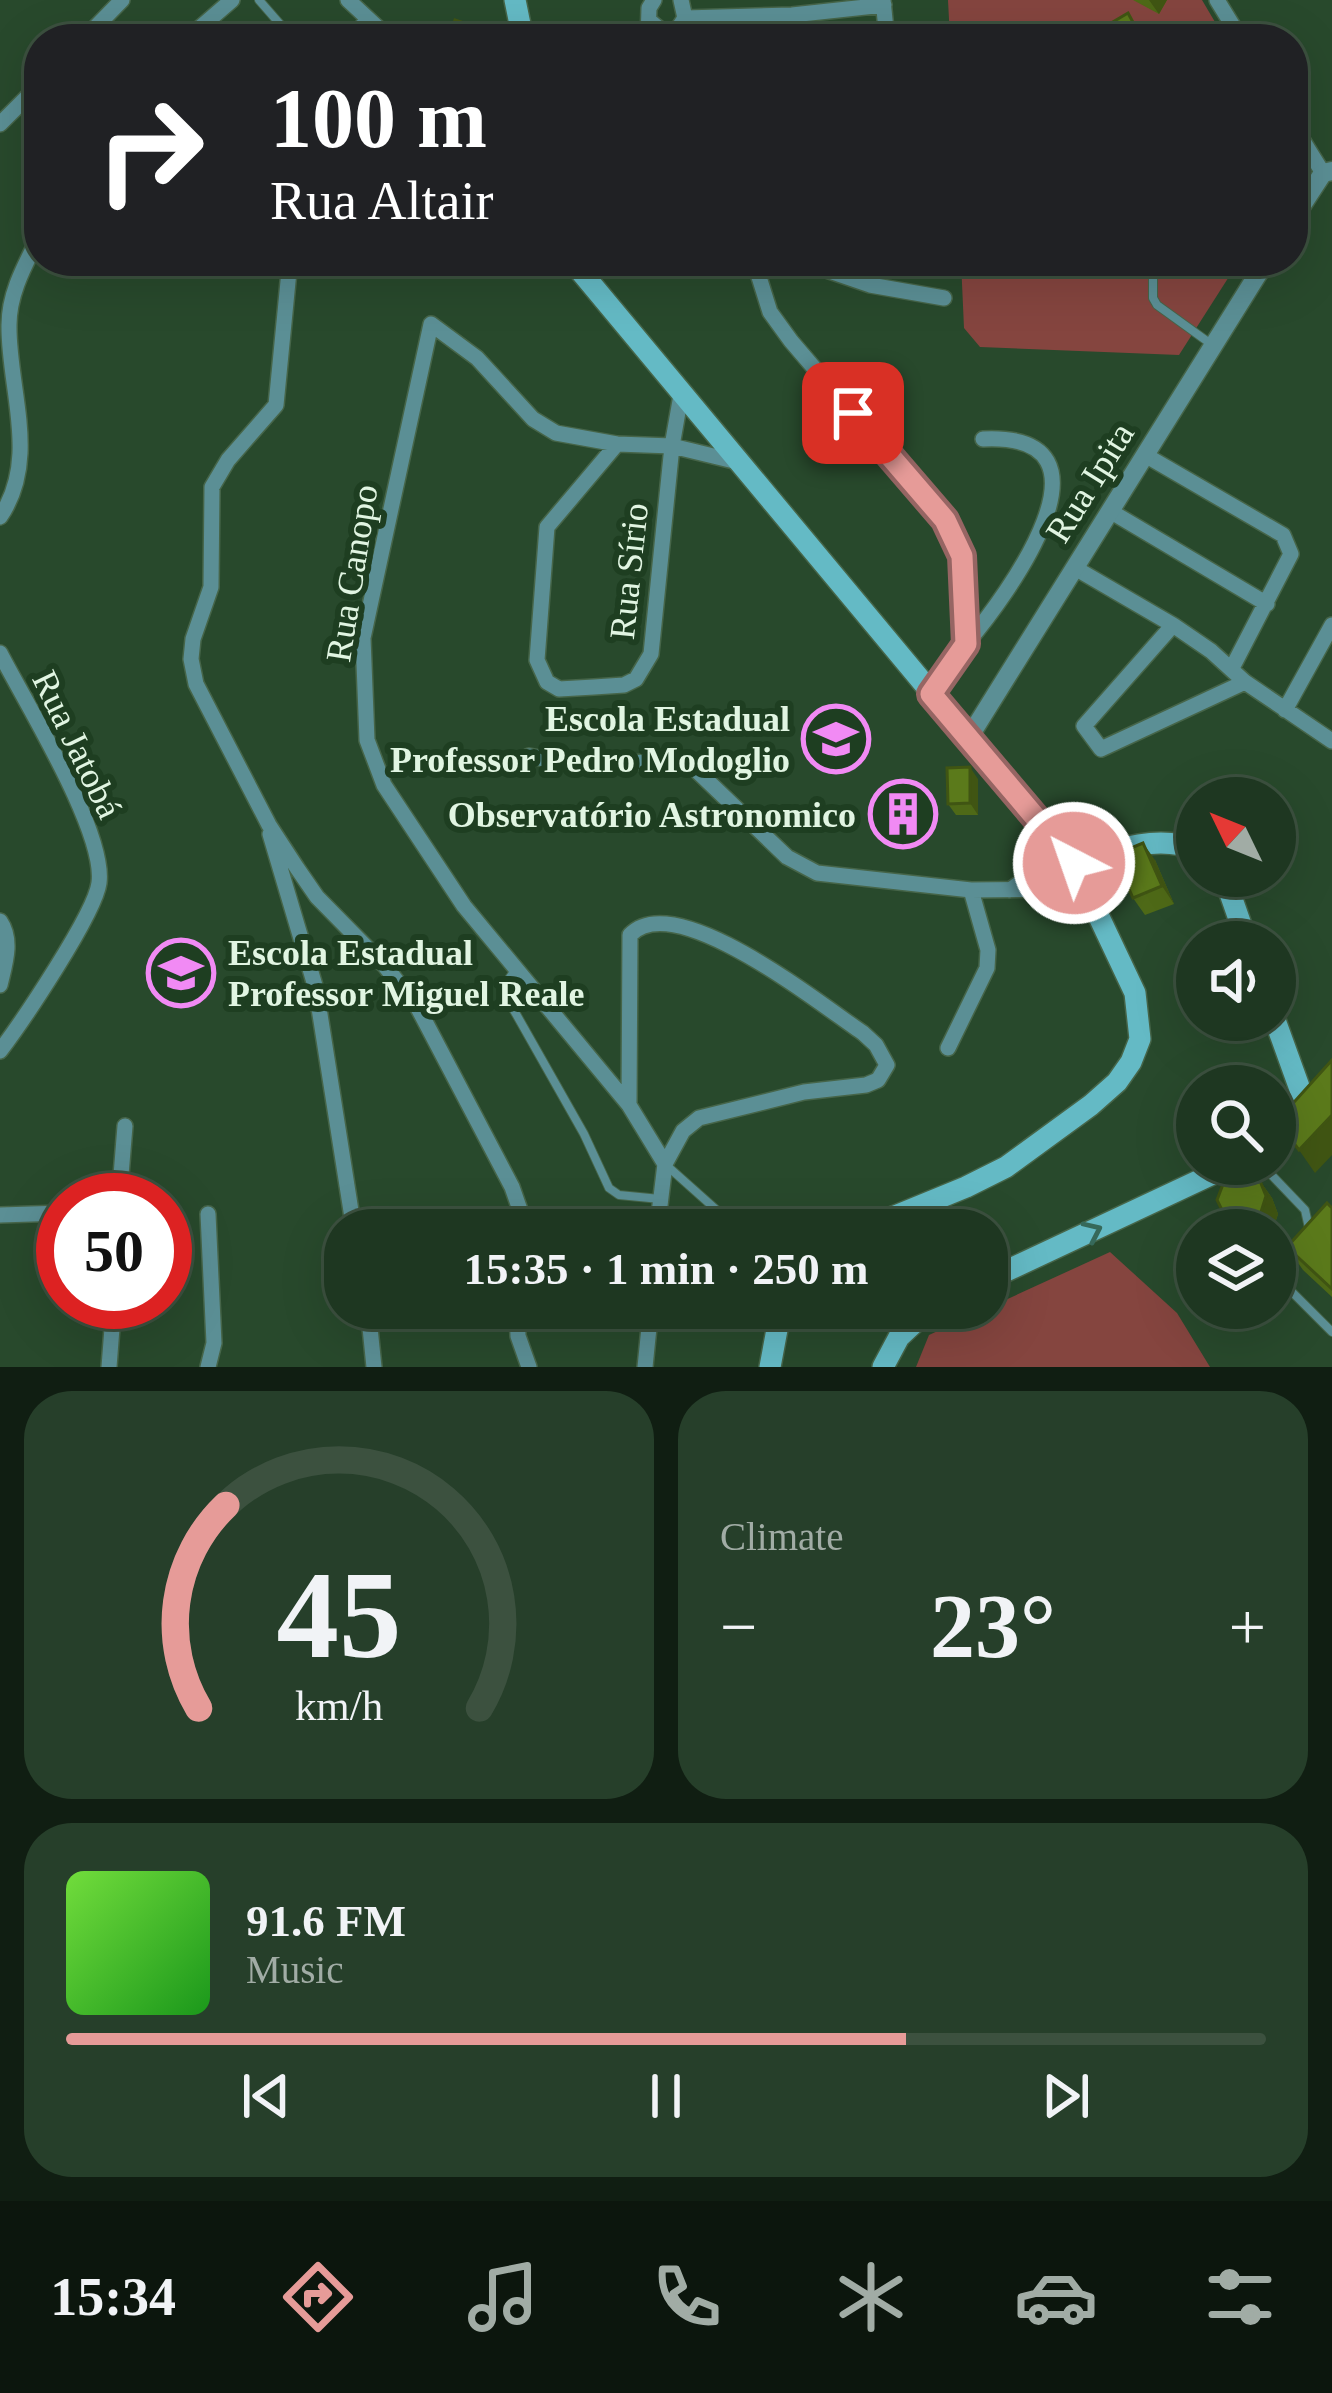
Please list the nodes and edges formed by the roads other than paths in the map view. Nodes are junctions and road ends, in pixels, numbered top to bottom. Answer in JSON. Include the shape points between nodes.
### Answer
{"nodes":[{"id":1,"x":122,"y":0,"type":"edge"},
{"id":2,"x":232,"y":0,"type":"edge"},
{"id":3,"x":259,"y":0,"type":"edge"},
{"id":4,"x":349,"y":0,"type":"edge"},
{"id":5,"x":681,"y":0,"type":"edge"},
{"id":6,"x":884,"y":2,"type":"edge"},
{"id":7,"x":368,"y":16,"type":"junction"},
{"id":8,"x":686,"y":18,"type":"junction"},
{"id":9,"x":99,"y":24,"type":"edge"},
{"id":10,"x":205,"y":24,"type":"edge"},
{"id":11,"x":280,"y":24,"type":"edge"},
{"id":12,"x":359,"y":24,"type":"edge"},
{"id":13,"x":376,"y":24,"type":"edge"},
{"id":14,"x":679,"y":24,"type":"edge"},
{"id":15,"x":24,"y":100,"type":"edge"},
{"id":16,"x":0,"y":124,"type":"edge"},
{"id":17,"x":1308,"y":145,"type":"edge"},
{"id":18,"x":1327,"y":172,"type":"edge"},
{"id":19,"x":1308,"y":198,"type":"edge"},
{"id":20,"x":24,"y":270,"type":"edge"},
{"id":21,"x":289,"y":276,"type":"edge"},
{"id":22,"x":584,"y":276,"type":"edge"},
{"id":23,"x":759,"y":276,"type":"edge"},
{"id":24,"x":844,"y":276,"type":"edge"},
{"id":25,"x":1153,"y":276,"type":"edge"},
{"id":26,"x":1256,"y":276,"type":"edge"},
{"id":27,"x":944,"y":298,"type":"dead end"},
{"id":28,"x":1212,"y":345,"type":"junction"},
{"id":29,"x":681,"y":394,"type":"junction"},
{"id":30,"x":983,"y":439,"type":"dead end"},
{"id":31,"x":617,"y":443,"type":"junction"},
{"id":32,"x":672,"y":446,"type":"junction"},
{"id":33,"x":1145,"y":455,"type":"junction"},
{"id":34,"x":738,"y":462,"type":"junction"},
{"id":35,"x":1110,"y":511,"type":"junction"},
{"id":36,"x":0,"y":517,"type":"edge"},
{"id":37,"x":1075,"y":568,"type":"junction"},
{"id":38,"x":1267,"y":604,"type":"junction"},
{"id":39,"x":1173,"y":625,"type":"junction"},
{"id":40,"x":1332,"y":626,"type":"edge"},
{"id":41,"x":966,"y":644,"type":"junction"},
{"id":42,"x":0,"y":653,"type":"edge"},
{"id":43,"x":1232,"y":668,"type":"junction"},
{"id":44,"x":1245,"y":682,"type":"junction"},
{"id":45,"x":931,"y":694,"type":"junction"},
{"id":46,"x":1286,"y":710,"type":"junction"},
{"id":47,"x":968,"y":739,"type":"junction"},
{"id":48,"x":1332,"y":741,"type":"edge"},
{"id":49,"x":529,"y":756,"type":"dead end"},
{"id":50,"x":269,"y":825,"type":"junction"},
{"id":51,"x":1055,"y":842,"type":"junction"},
{"id":52,"x":1176,"y":845,"type":"edge"},
{"id":53,"x":1074,"y":863,"type":"junction"},
{"id":54,"x":971,"y":890,"type":"junction"},
{"id":55,"x":1088,"y":890,"type":"junction"},
{"id":56,"x":1008,"y":892,"type":"junction"},
{"id":57,"x":0,"y":921,"type":"edge"},
{"id":58,"x":516,"y":969,"type":"junction"},
{"id":59,"x":0,"y":986,"type":"edge"},
{"id":60,"x":1283,"y":1041,"type":"edge"},
{"id":61,"x":948,"y":1048,"type":"dead end"},
{"id":62,"x":0,"y":1051,"type":"edge"},
{"id":63,"x":1332,"y":1081,"type":"edge"},
{"id":64,"x":629,"y":1106,"type":"junction"},
{"id":65,"x":1306,"y":1106,"type":"junction"},
{"id":66,"x":1296,"y":1116,"type":"edge"},
{"id":67,"x":125,"y":1126,"type":"dead end"},
{"id":68,"x":664,"y":1164,"type":"junction"},
{"id":69,"x":121,"y":1173,"type":"edge"},
{"id":70,"x":1178,"y":1185,"type":"edge"},
{"id":71,"x":1281,"y":1185,"type":"edge"},
{"id":72,"x":660,"y":1199,"type":"junction"},
{"id":73,"x":350,"y":1209,"type":"edge"},
{"id":74,"x":520,"y":1209,"type":"edge"},
{"id":75,"x":659,"y":1209,"type":"edge"},
{"id":76,"x":715,"y":1209,"type":"edge"},
{"id":77,"x":912,"y":1209,"type":"edge"},
{"id":78,"x":36,"y":1214,"type":"edge"},
{"id":79,"x":208,"y":1214,"type":"dead end"},
{"id":80,"x":0,"y":1215,"type":"edge"},
{"id":81,"x":1008,"y":1270,"type":"edge"},
{"id":82,"x":112,"y":1329,"type":"edge"},
{"id":83,"x":370,"y":1329,"type":"edge"},
{"id":84,"x":518,"y":1329,"type":"edge"},
{"id":85,"x":649,"y":1329,"type":"edge"},
{"id":86,"x":775,"y":1329,"type":"edge"},
{"id":87,"x":908,"y":1329,"type":"edge"},
{"id":88,"x":1332,"y":1332,"type":"edge"},
{"id":89,"x":109,"y":1367,"type":"edge"},
{"id":90,"x":208,"y":1367,"type":"edge"},
{"id":91,"x":374,"y":1367,"type":"edge"},
{"id":92,"x":529,"y":1367,"type":"edge"},
{"id":93,"x":645,"y":1367,"type":"edge"},
{"id":94,"x":770,"y":1367,"type":"edge"},
{"id":95,"x":883,"y":1367,"type":"edge"}],
"edges":[{"from":1,"to":9,"type":"street"},
{"from":2,"to":10,"type":"street"},
{"from":3,"to":11,"type":"lane"},
{"from":4,"to":7,"type":"street"},
{"from":5,"to":8,"type":"street"},
{"from":6,"to":8,"type":"street"},
{"from":7,"to":12,"type":"lane"},
{"from":7,"to":13,"type":"street"},
{"from":8,"to":14,"type":"street"},
{"from":15,"to":16,"type":"street"},
{"from":17,"to":18,"type":"street"},
{"from":18,"to":19,"type":"street"},
{"from":20,"to":36,"type":"street","via":[[8,326],[18,477]]},
{"from":21,"to":50,"type":"street","via":[[279,393],[212,487],[212,587],[190,659]]},
{"from":22,"to":29,"type":"main road"},
{"from":23,"to":41,"type":"street","via":[[791,341],[956,539]]},
{"from":24,"to":27,"type":"street"},
{"from":25,"to":28,"type":"lane","via":[[1157,305]]},
{"from":26,"to":28,"type":"street","name":"Rua Ipita"},
{"from":28,"to":33,"type":"street","name":"Rua Ipita"},
{"from":29,"to":32,"type":"street","name":"Rua Sírio"},
{"from":29,"to":34,"type":"main road"},
{"from":30,"to":41,"type":"street","via":[[1032,446],[1050,466],[1052,483],[1042,531]]},
{"from":31,"to":32,"type":"street","name":"Rua Canopo"},
{"from":31,"to":32,"type":"street","name":"Rua Sírio","via":[[547,527],[537,660],[559,689],[624,685],[646,667]]},
{"from":31,"to":58,"type":"street","name":"Rua Canopo","via":[[556,434],[431,324],[363,638],[367,740],[384,785]]},
{"from":32,"to":34,"type":"street","name":"Rua Canopo"},
{"from":33,"to":35,"type":"street","name":"Rua Ipita"},
{"from":33,"to":38,"type":"street","via":[[1288,540],[1292,554]]},
{"from":34,"to":45,"type":"main road"},
{"from":35,"to":37,"type":"street","name":"Rua Ipita"},
{"from":35,"to":38,"type":"street"},
{"from":37,"to":39,"type":"street"},
{"from":37,"to":47,"type":"street","name":"Rua Ipita"},
{"from":38,"to":43,"type":"street"},
{"from":39,"to":43,"type":"street"},
{"from":39,"to":44,"type":"street","via":[[1084,726],[1101,749]]},
{"from":40,"to":46,"type":"street"},
{"from":41,"to":45,"type":"street"},
{"from":42,"to":62,"type":"street","name":"Rua Jatobá","via":[[80,809],[100,877]]},
{"from":43,"to":44,"type":"street"},
{"from":44,"to":46,"type":"street"},
{"from":45,"to":47,"type":"main road"},
{"from":46,"to":48,"type":"street"},
{"from":47,"to":51,"type":"main road"},
{"from":49,"to":54,"type":"street","via":[[578,765],[673,760],[710,781],[802,868]]},
{"from":50,"to":73,"type":"street","via":[[316,989]]},
{"from":50,"to":74,"type":"street","via":[[317,896],[418,1008]]},
{"from":51,"to":53,"type":"main road"},
{"from":51,"to":56,"type":"street","via":[[1039,869]]},
{"from":52,"to":53,"type":"main road","via":[[1117,849]]},
{"from":53,"to":55,"type":"main road"},
{"from":54,"to":56,"type":"street"},
{"from":54,"to":61,"type":"street","via":[[987,968]]},
{"from":55,"to":56,"type":"street"},
{"from":55,"to":77,"type":"main road","via":[[1136,993],[1140,1039],[1131,1062],[1091,1106],[1006,1166]]},
{"from":57,"to":59,"type":"street","via":[[7,952]]},
{"from":58,"to":64,"type":"street","name":"Rua Canopo"},
{"from":58,"to":72,"type":"lane","via":[[507,998],[609,1187]]},
{"from":60,"to":65,"type":"main road"},
{"from":63,"to":65,"type":"main road"},
{"from":64,"to":68,"type":"street","name":"Rua Canopo"},
{"from":64,"to":68,"type":"street","via":[[630,935],[648,923],[711,935],[876,1045],[885,1073],[866,1085],[698,1118]]},
{"from":65,"to":66,"type":"main road"},
{"from":67,"to":69,"type":"street"},
{"from":68,"to":72,"type":"street"},
{"from":68,"to":76,"type":"lane"},
{"from":81,"to":70,"type":"main road","one_way":true},
{"from":71,"to":88,"type":"lane","via":[[1309,1220],[1284,1284]]},
{"from":72,"to":75,"type":"street"},
{"from":78,"to":80,"type":"street"},
{"from":79,"to":90,"type":"street"},
{"from":82,"to":89,"type":"street"},
{"from":83,"to":91,"type":"street"},
{"from":84,"to":92,"type":"street"},
{"from":85,"to":93,"type":"street"},
{"from":86,"to":94,"type":"main road"},
{"from":87,"to":95,"type":"main road"}]}
